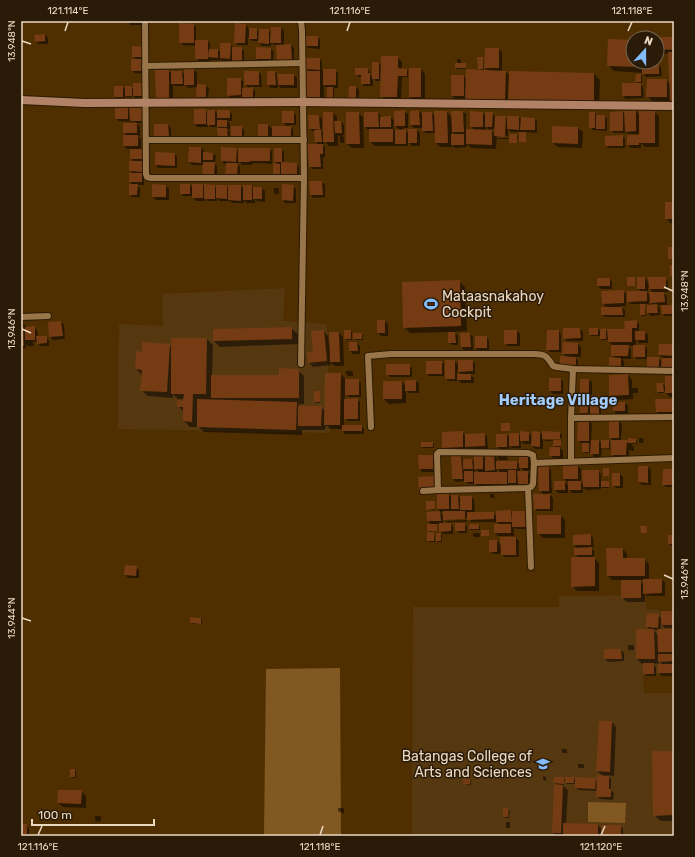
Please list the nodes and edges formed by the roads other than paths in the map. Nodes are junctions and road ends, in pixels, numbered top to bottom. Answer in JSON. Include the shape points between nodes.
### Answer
{"nodes":[{"id":1,"x":145,"y":21,"type":"edge"},
{"id":2,"x":300,"y":21,"type":"edge"},
{"id":3,"x":302,"y":63,"type":"junction"},
{"id":4,"x":145,"y":66,"type":"junction"},
{"id":5,"x":21,"y":100,"type":"edge"},
{"id":6,"x":303,"y":102,"type":"junction"},
{"id":7,"x":146,"y":103,"type":"junction"},
{"id":8,"x":674,"y":106,"type":"edge"},
{"id":9,"x":146,"y":140,"type":"junction"},
{"id":10,"x":304,"y":140,"type":"junction"},
{"id":11,"x":304,"y":178,"type":"junction"},
{"id":12,"x":48,"y":316,"type":"dead end"},
{"id":13,"x":21,"y":317,"type":"edge"},
{"id":14,"x":300,"y":364,"type":"dead end"},
{"id":15,"x":573,"y":369,"type":"junction"},
{"id":16,"x":674,"y":371,"type":"edge"},
{"id":17,"x":570,"y":418,"type":"junction"},
{"id":18,"x":674,"y":418,"type":"edge"},
{"id":19,"x":371,"y":427,"type":"dead end"},
{"id":20,"x":674,"y":458,"type":"edge"},
{"id":21,"x":571,"y":461,"type":"junction"},
{"id":22,"x":534,"y":463,"type":"junction"},
{"id":23,"x":528,"y":488,"type":"junction"},
{"id":24,"x":438,"y":490,"type":"junction"},
{"id":25,"x":424,"y":492,"type":"dead end"},
{"id":26,"x":531,"y":567,"type":"dead end"}],
"edges":[{"from":1,"to":4,"type":"street"},
{"from":2,"to":3,"type":"street"},
{"from":3,"to":4,"type":"street"},
{"from":3,"to":6,"type":"street"},
{"from":4,"to":7,"type":"street"},
{"from":5,"to":7,"type":"street"},
{"from":6,"to":7,"type":"street"},
{"from":6,"to":8,"type":"street"},
{"from":6,"to":10,"type":"street"},
{"from":7,"to":9,"type":"street"},
{"from":9,"to":10,"type":"street"},
{"from":9,"to":11,"type":"street","via":[[146,174],[150,178]]},
{"from":10,"to":11,"type":"street"},
{"from":11,"to":14,"type":"street"},
{"from":12,"to":13,"type":"street"},
{"from":15,"to":16,"type":"street"},
{"from":15,"to":17,"type":"street"},
{"from":15,"to":19,"type":"street","via":[[553,366],[542,354],[368,356]]},
{"from":17,"to":18,"type":"street"},
{"from":17,"to":21,"type":"street"},
{"from":20,"to":21,"type":"street"},
{"from":21,"to":22,"type":"street"},
{"from":22,"to":23,"type":"street","via":[[533,484]]},
{"from":22,"to":24,"type":"street","via":[[528,452],[439,452]]},
{"from":23,"to":24,"type":"street"},
{"from":23,"to":26,"type":"street"},
{"from":24,"to":25,"type":"street"}]}
